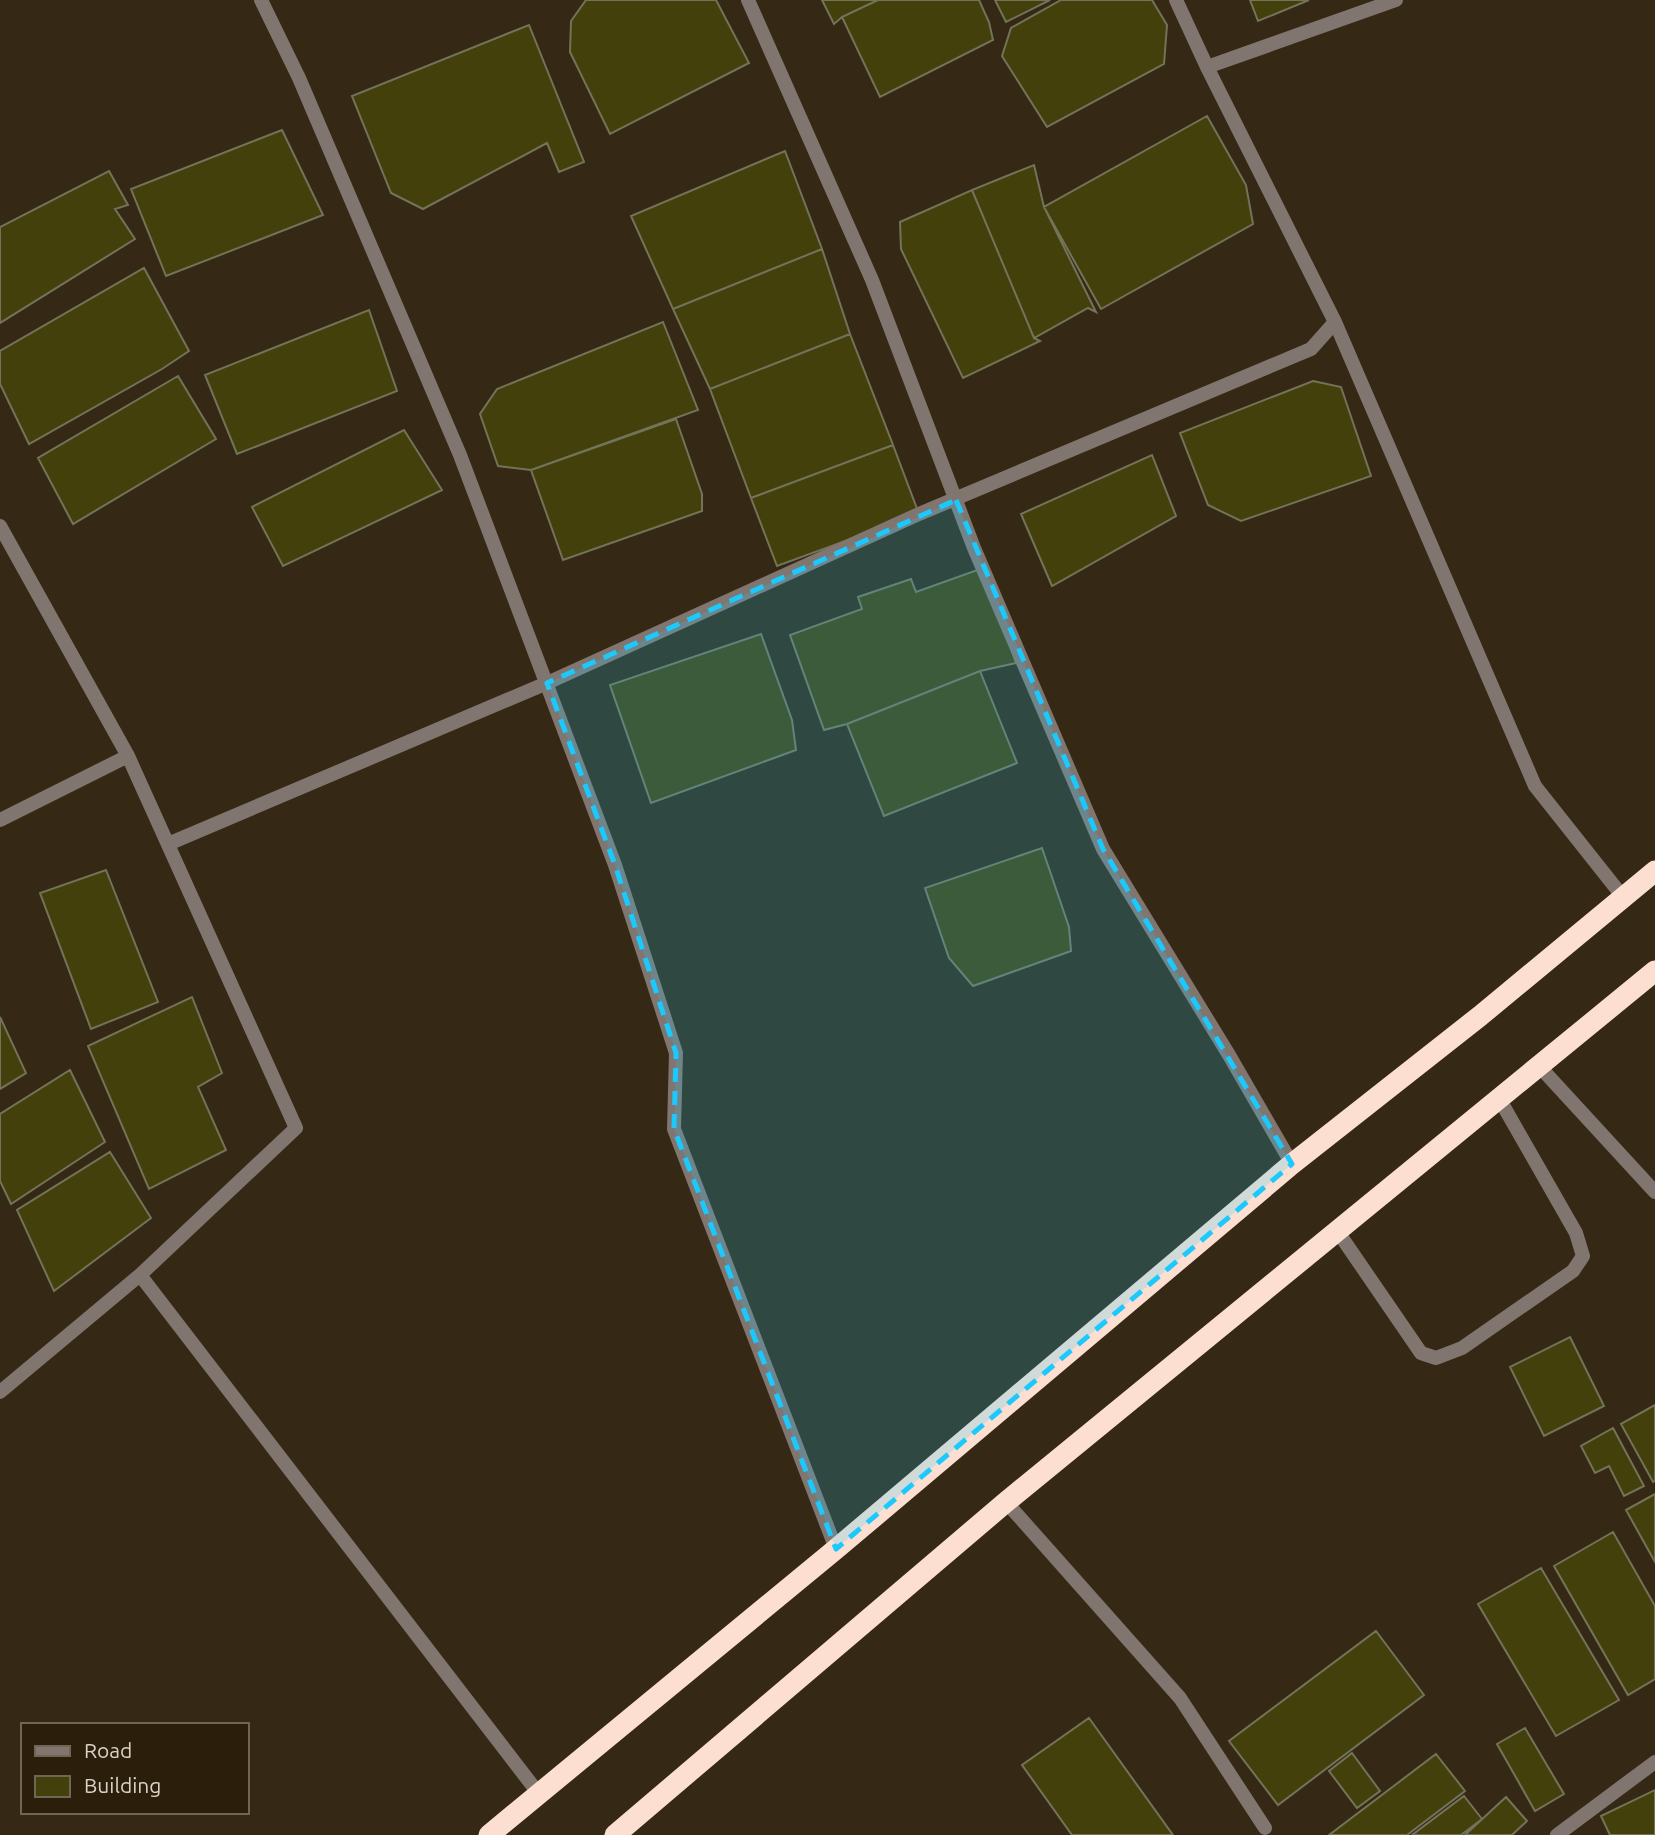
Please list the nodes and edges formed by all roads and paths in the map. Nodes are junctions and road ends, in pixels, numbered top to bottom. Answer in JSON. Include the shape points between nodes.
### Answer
{"nodes":[{"id":1,"x":261,"y":0,"type":"edge"},
{"id":2,"x":748,"y":0,"type":"edge"},
{"id":3,"x":1176,"y":0,"type":"edge"},
{"id":4,"x":1396,"y":0,"type":"edge"},
{"id":5,"x":1207,"y":67,"type":"junction"},
{"id":6,"x":1335,"y":322,"type":"junction"},
{"id":7,"x":956,"y":499,"type":"junction"},
{"id":8,"x":0,"y":527,"type":"edge"},
{"id":9,"x":547,"y":683,"type":"junction"},
{"id":10,"x":128,"y":756,"type":"junction"},
{"id":11,"x":0,"y":820,"type":"edge"},
{"id":12,"x":168,"y":844,"type":"junction"},
{"id":13,"x":1655,"y":871,"type":"edge"},
{"id":14,"x":1623,"y":897,"type":"junction"},
{"id":15,"x":1655,"y":971,"type":"edge"},
{"id":16,"x":1540,"y":1067,"type":"junction"},
{"id":17,"x":1500,"y":1100,"type":"junction"},
{"id":18,"x":1292,"y":1164,"type":"junction"},
{"id":19,"x":1655,"y":1192,"type":"edge"},
{"id":20,"x":1338,"y":1232,"type":"junction"},
{"id":21,"x":141,"y":1275,"type":"junction"},
{"id":22,"x":0,"y":1392,"type":"edge"},
{"id":23,"x":1006,"y":1502,"type":"junction"},
{"id":24,"x":836,"y":1549,"type":"junction"},
{"id":25,"x":1655,"y":1762,"type":"edge"},
{"id":26,"x":539,"y":1794,"type":"junction"},
{"id":27,"x":1265,"y":1828,"type":"dead end"},
{"id":28,"x":489,"y":1835,"type":"edge"},
{"id":29,"x":615,"y":1835,"type":"edge"},
{"id":30,"x":1558,"y":1835,"type":"edge"}],
"edges":[{"from":1,"to":9,"type":"street","via":[[460,454]]},
{"from":2,"to":7,"type":"street","via":[[872,280]]},
{"from":3,"to":5,"type":"street"},
{"from":4,"to":5,"type":"street"},
{"from":5,"to":6,"type":"street"},
{"from":6,"to":7,"type":"street","via":[[1311,349]]},
{"from":6,"to":14,"type":"street","via":[[1535,786]]},
{"from":7,"to":9,"type":"street"},
{"from":7,"to":18,"type":"street","via":[[1103,849]]},
{"from":8,"to":10,"type":"street"},
{"from":9,"to":12,"type":"street"},
{"from":9,"to":24,"type":"street","via":[[615,865],[676,1054],[674,1129]]},
{"from":10,"to":11,"type":"street"},
{"from":10,"to":12,"type":"street"},
{"from":12,"to":21,"type":"street","via":[[296,1128]]},
{"from":13,"to":14,"type":"highway"},
{"from":14,"to":18,"type":"highway"},
{"from":15,"to":16,"type":"highway"},
{"from":16,"to":17,"type":"highway"},
{"from":16,"to":19,"type":"street"},
{"from":17,"to":20,"type":"highway"},
{"from":17,"to":20,"type":"street","via":[[1576,1233],[1583,1256],[1573,1271],[1462,1348],[1436,1358],[1420,1353]]},
{"from":18,"to":24,"type":"highway"},
{"from":20,"to":23,"type":"highway"},
{"from":21,"to":22,"type":"street"},
{"from":21,"to":26,"type":"street"},
{"from":23,"to":27,"type":"street","via":[[1180,1698]]},
{"from":23,"to":29,"type":"highway"},
{"from":24,"to":26,"type":"highway"},
{"from":25,"to":30,"type":"street"},
{"from":26,"to":28,"type":"highway"}]}
